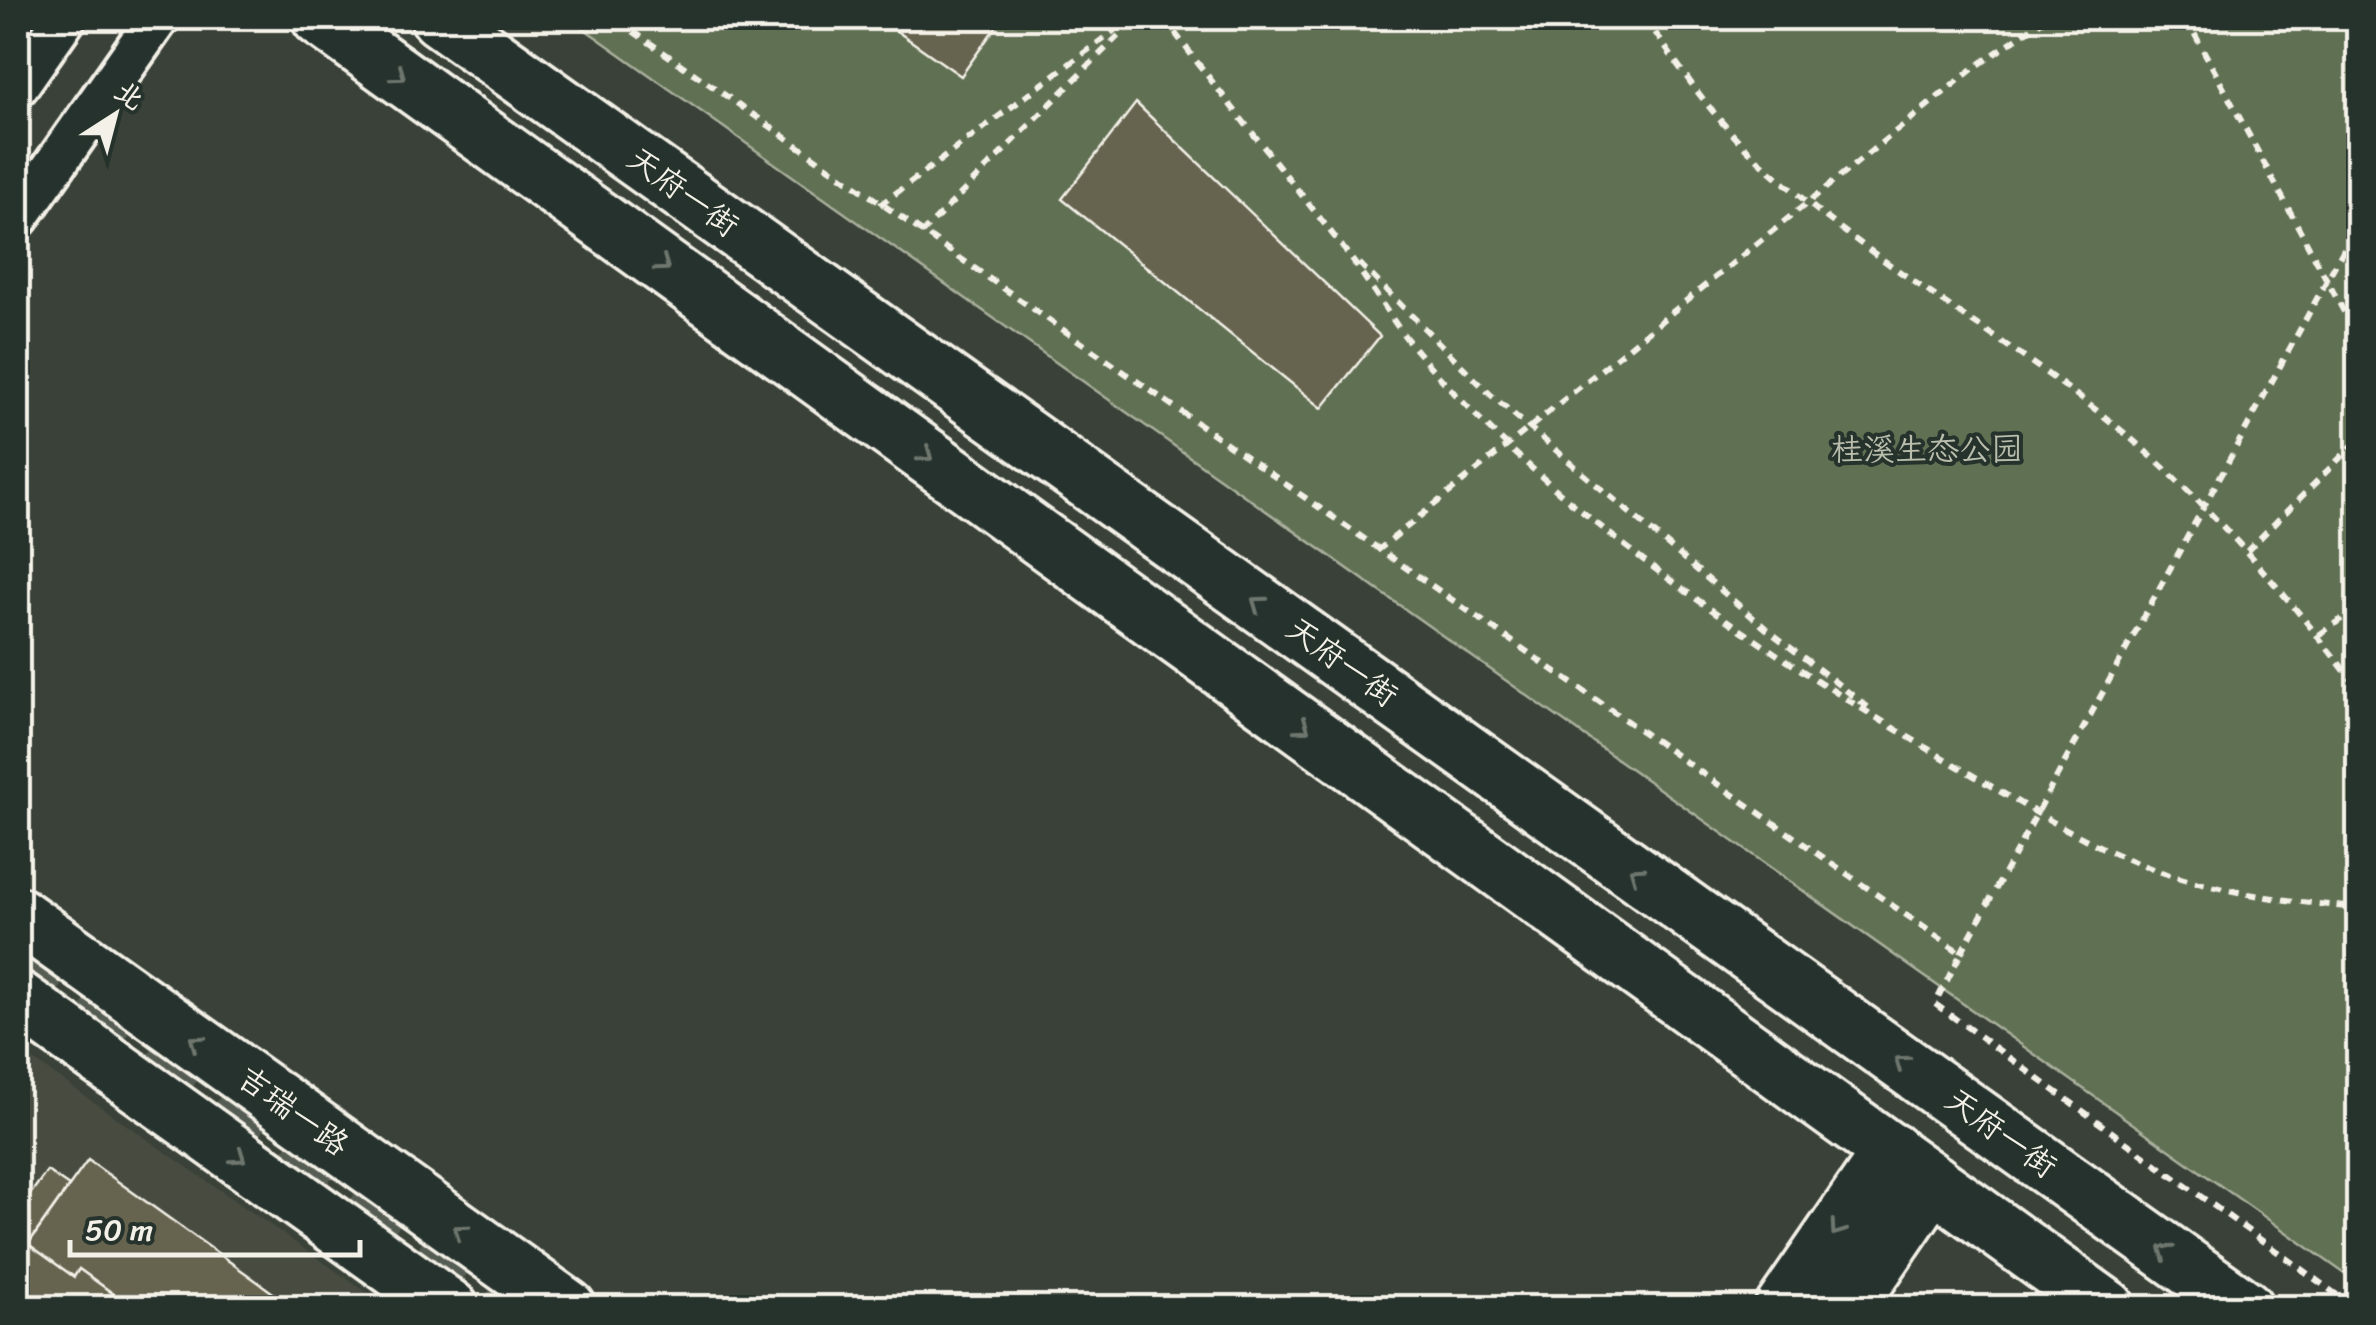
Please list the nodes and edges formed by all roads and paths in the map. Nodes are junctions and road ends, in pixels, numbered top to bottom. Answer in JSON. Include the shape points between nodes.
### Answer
{"nodes":[{"id":1,"x":65,"y":18,"type":"edge"},
{"id":2,"x":158,"y":18,"type":"edge"},
{"id":3,"x":320,"y":18,"type":"edge"},
{"id":4,"x":439,"y":18,"type":"edge"},
{"id":5,"x":1134,"y":18,"type":"edge"},
{"id":6,"x":1164,"y":18,"type":"edge"},
{"id":7,"x":1645,"y":18,"type":"edge"},
{"id":8,"x":2046,"y":18,"type":"edge"},
{"id":9,"x":2186,"y":18,"type":"edge"},
{"id":10,"x":626,"y":20,"type":"edge"},
{"id":11,"x":18,"y":85,"type":"edge"},
{"id":12,"x":1808,"y":202,"type":"junction"},
{"id":13,"x":880,"y":205,"type":"junction"},
{"id":14,"x":18,"y":217,"type":"edge"},
{"id":15,"x":2358,"y":223,"type":"edge"},
{"id":16,"x":921,"y":234,"type":"junction"},
{"id":17,"x":1345,"y":250,"type":"junction"},
{"id":18,"x":2326,"y":277,"type":"junction"},
{"id":19,"x":2358,"y":338,"type":"edge"},
{"id":20,"x":1531,"y":429,"type":"junction"},
{"id":21,"x":2358,"y":440,"type":"edge"},
{"id":22,"x":1511,"y":444,"type":"junction"},
{"id":23,"x":2204,"y":507,"type":"junction"},
{"id":24,"x":1377,"y":551,"type":"junction"},
{"id":25,"x":2247,"y":551,"type":"junction"},
{"id":26,"x":2358,"y":607,"type":"edge"},
{"id":27,"x":2318,"y":635,"type":"junction"},
{"id":28,"x":2358,"y":688,"type":"edge"},
{"id":29,"x":1902,"y":733,"type":"junction"},
{"id":30,"x":2040,"y":815,"type":"junction"},
{"id":31,"x":2358,"y":908,"type":"edge"},
{"id":32,"x":18,"y":915,"type":"edge"},
{"id":33,"x":1961,"y":953,"type":"junction"},
{"id":34,"x":18,"y":999,"type":"edge"},
{"id":35,"x":1912,"y":1167,"type":"junction"},
{"id":36,"x":534,"y":1298,"type":"edge"},
{"id":37,"x":450,"y":1308,"type":"edge"},
{"id":38,"x":1783,"y":1308,"type":"edge"},
{"id":39,"x":1847,"y":1308,"type":"edge"},
{"id":40,"x":2107,"y":1308,"type":"edge"},
{"id":41,"x":2245,"y":1308,"type":"edge"},
{"id":42,"x":2354,"y":1308,"type":"edge"}],
"edges":[{"from":1,"to":11,"type":"street"},
{"from":2,"to":14,"type":"street"},
{"from":3,"to":35,"type":"main road","one_way":true},
{"from":41,"to":4,"type":"main road","name":"天府一街","one_way":true},
{"from":5,"to":13,"type":"path"},
{"from":5,"to":16,"type":"path"},
{"from":6,"to":17,"type":"path"},
{"from":7,"to":12,"type":"path","via":[[1745,148]]},
{"from":8,"to":12,"type":"path"},
{"from":9,"to":18,"type":"path"},
{"from":10,"to":13,"type":"path"},
{"from":12,"to":20,"type":"path"},
{"from":12,"to":23,"type":"path","via":[[2088,404]]},
{"from":13,"to":16,"type":"path"},
{"from":15,"to":18,"type":"path"},
{"from":16,"to":24,"type":"path"},
{"from":17,"to":20,"type":"path"},
{"from":17,"to":22,"type":"path","via":[[1415,349]]},
{"from":18,"to":19,"type":"path"},
{"from":18,"to":23,"type":"path"},
{"from":20,"to":22,"type":"path"},
{"from":20,"to":29,"type":"path"},
{"from":21,"to":25,"type":"path"},
{"from":22,"to":24,"type":"path"},
{"from":22,"to":29,"type":"path","via":[[1763,645]]},
{"from":23,"to":25,"type":"path"},
{"from":23,"to":30,"type":"path"},
{"from":24,"to":33,"type":"path"},
{"from":25,"to":27,"type":"path"},
{"from":26,"to":27,"type":"path"},
{"from":27,"to":28,"type":"path"},
{"from":29,"to":30,"type":"path"},
{"from":30,"to":31,"type":"path","via":[[2166,873],[2260,900]]},
{"from":30,"to":33,"type":"path"},
{"from":36,"to":32,"type":"main road","name":"吉瑞一路","one_way":true},
{"from":33,"to":42,"type":"path","via":[[1935,1004]]},
{"from":34,"to":37,"type":"main road","one_way":true},
{"from":35,"to":38,"type":"main road","one_way":true},
{"from":35,"to":39,"type":"main road"},
{"from":35,"to":40,"type":"main road"}]}
